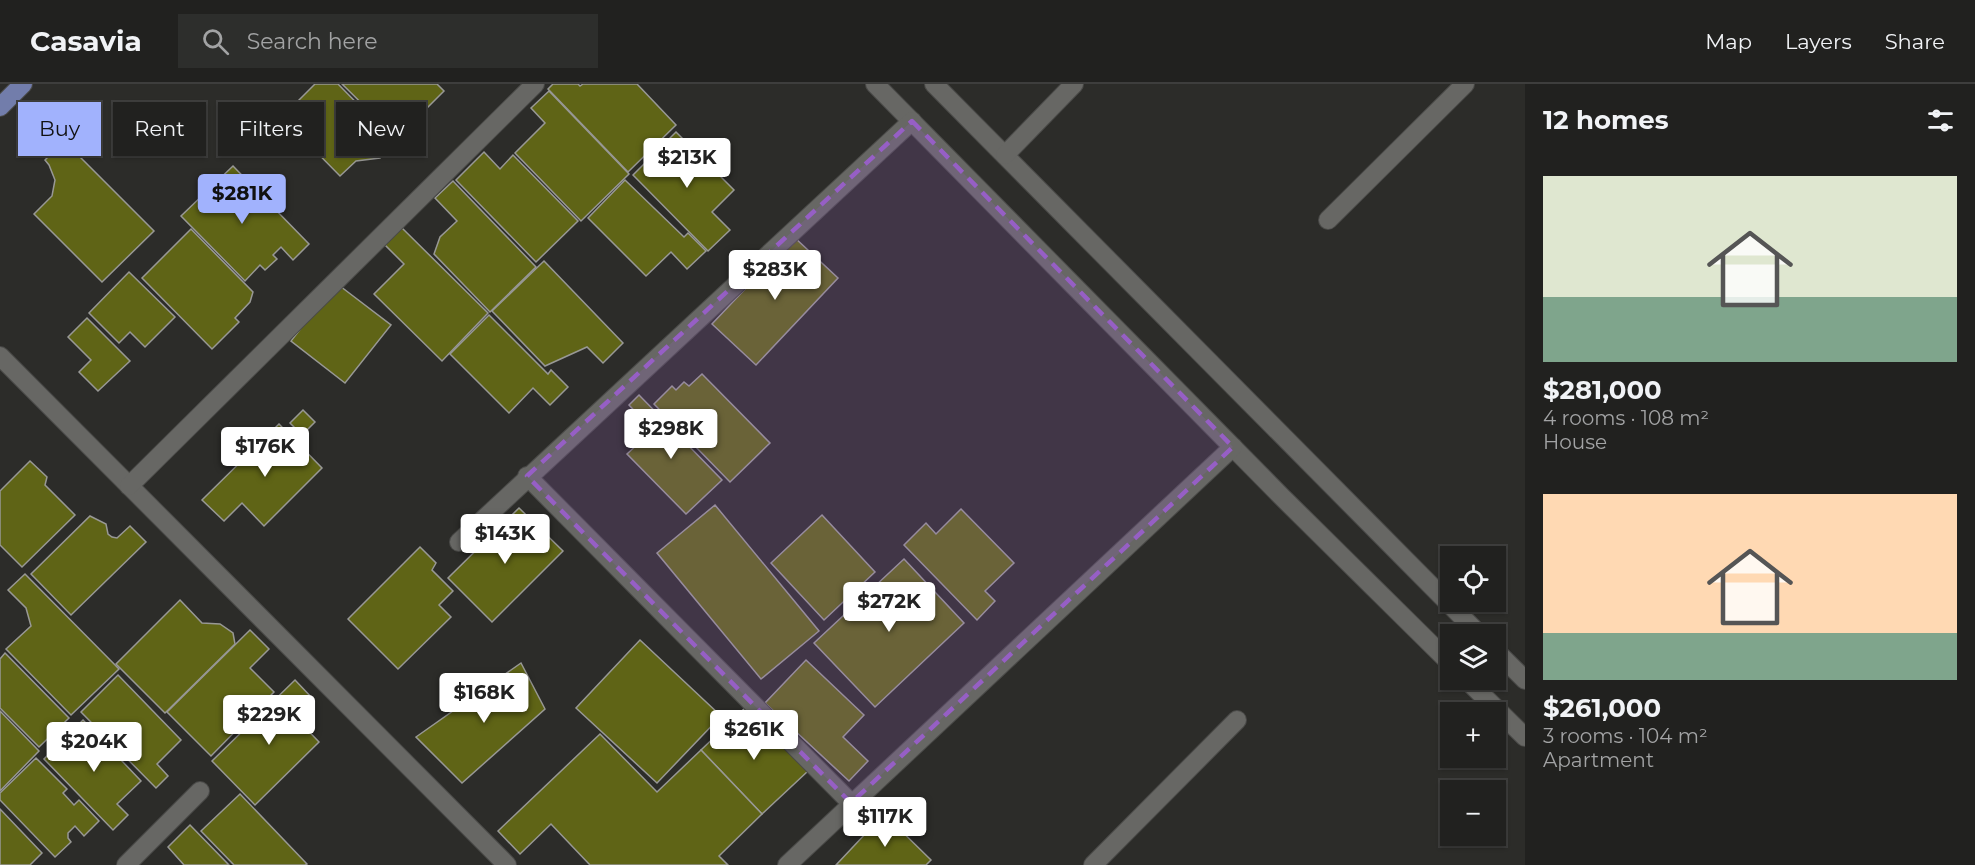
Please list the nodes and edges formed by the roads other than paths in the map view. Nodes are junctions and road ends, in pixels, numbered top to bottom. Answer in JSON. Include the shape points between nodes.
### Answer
{"nodes":[{"id":1,"x":23,"y":84,"type":"edge"},
{"id":2,"x":535,"y":84,"type":"edge"},
{"id":3,"x":875,"y":84,"type":"edge"},
{"id":4,"x":934,"y":84,"type":"edge"},
{"id":5,"x":1074,"y":84,"type":"edge"},
{"id":6,"x":1465,"y":84,"type":"edge"},
{"id":7,"x":0,"y":107,"type":"edge"},
{"id":8,"x":912,"y":121,"type":"junction"},
{"id":9,"x":1005,"y":155,"type":"junction"},
{"id":10,"x":1328,"y":220,"type":"dead end"},
{"id":11,"x":0,"y":356,"type":"edge"},
{"id":12,"x":1233,"y":447,"type":"junction"},
{"id":13,"x":527,"y":476,"type":"junction"},
{"id":14,"x":129,"y":486,"type":"junction"},
{"id":15,"x":459,"y":542,"type":"dead end"},
{"id":16,"x":1469,"y":624,"type":"edge"},
{"id":17,"x":1440,"y":653,"type":"edge"},
{"id":18,"x":1506,"y":661,"type":"edge"},
{"id":19,"x":1525,"y":680,"type":"edge"},
{"id":20,"x":1477,"y":690,"type":"edge"},
{"id":21,"x":1237,"y":720,"type":"dead end"},
{"id":22,"x":1525,"y":737,"type":"edge"},
{"id":23,"x":200,"y":791,"type":"dead end"},
{"id":24,"x":851,"y":803,"type":"junction"},
{"id":25,"x":497,"y":862,"type":"edge"},
{"id":26,"x":126,"y":865,"type":"edge"},
{"id":27,"x":787,"y":865,"type":"edge"},
{"id":28,"x":1093,"y":865,"type":"edge"}],
"edges":[{"from":1,"to":7,"type":"main road"},
{"from":2,"to":14,"type":"street"},
{"from":3,"to":8,"type":"street"},
{"from":4,"to":9,"type":"street"},
{"from":5,"to":9,"type":"street"},
{"from":6,"to":10,"type":"street"},
{"from":8,"to":12,"type":"street"},
{"from":8,"to":13,"type":"street"},
{"from":9,"to":16,"type":"street"},
{"from":11,"to":14,"type":"street"},
{"from":12,"to":17,"type":"street"},
{"from":12,"to":24,"type":"street"},
{"from":13,"to":15,"type":"street"},
{"from":13,"to":24,"type":"street"},
{"from":14,"to":25,"type":"street"},
{"from":18,"to":19,"type":"street"},
{"from":20,"to":22,"type":"street"},
{"from":21,"to":28,"type":"street"},
{"from":23,"to":26,"type":"street"},
{"from":24,"to":27,"type":"street"}]}
